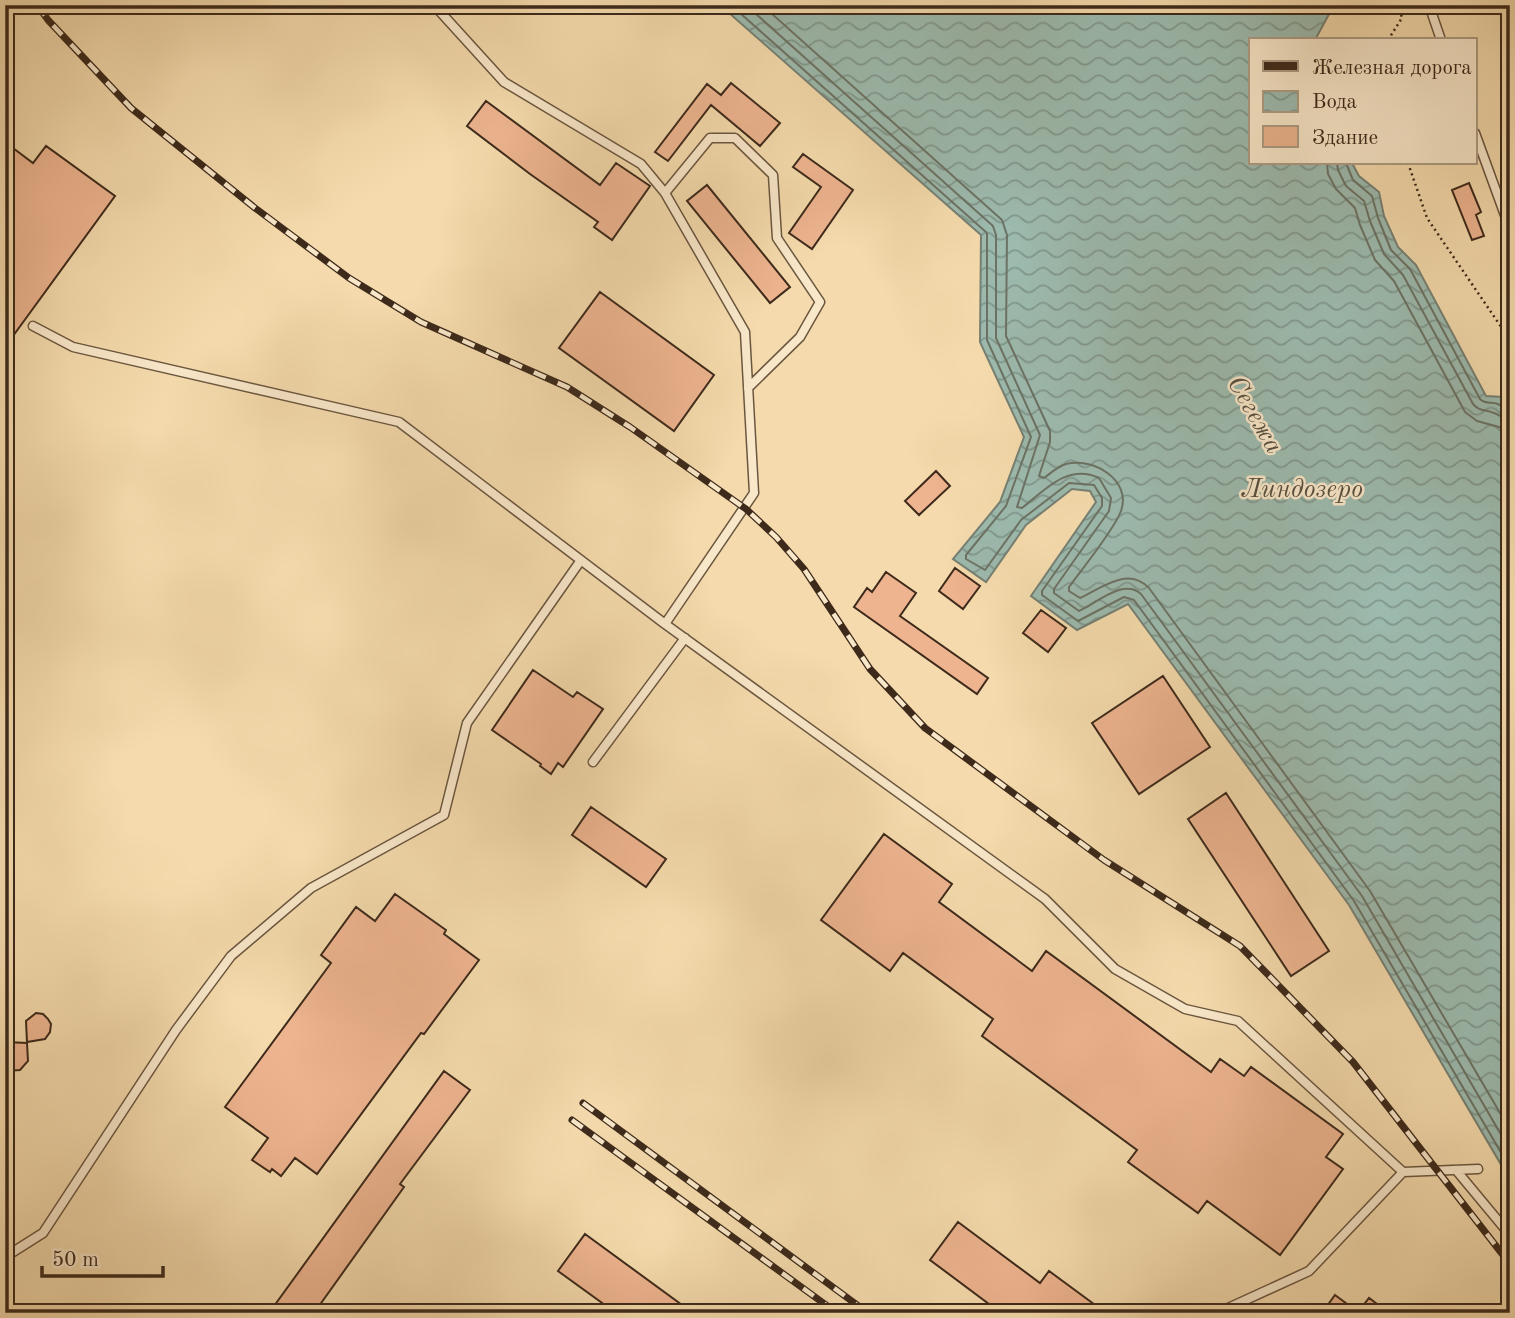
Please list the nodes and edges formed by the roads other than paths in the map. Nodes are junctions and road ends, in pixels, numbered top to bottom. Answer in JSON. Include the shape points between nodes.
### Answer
{"nodes":[{"id":1,"x":434,"y":5,"type":"edge"},
{"id":2,"x":1429,"y":5,"type":"edge"},
{"id":3,"x":1440,"y":38,"type":"edge"},
{"id":4,"x":1476,"y":136,"type":"edge"},
{"id":5,"x":666,"y":193,"type":"junction"},
{"id":6,"x":1510,"y":229,"type":"edge"},
{"id":7,"x":33,"y":326,"type":"dead end"},
{"id":8,"x":748,"y":388,"type":"junction"},
{"id":9,"x":581,"y":560,"type":"junction"},
{"id":10,"x":665,"y":624,"type":"junction"},
{"id":11,"x":685,"y":638,"type":"junction"},
{"id":12,"x":593,"y":762,"type":"dead end"},
{"id":13,"x":1478,"y":1169,"type":"dead end"},
{"id":14,"x":1456,"y":1170,"type":"junction"},
{"id":15,"x":1403,"y":1172,"type":"junction"},
{"id":16,"x":1510,"y":1235,"type":"edge"},
{"id":17,"x":5,"y":1257,"type":"edge"},
{"id":18,"x":1222,"y":1313,"type":"edge"}],
"edges":[{"from":1,"to":5,"type":"lane","via":[[504,82],[641,164]]},
{"from":2,"to":3,"type":"lane"},
{"from":4,"to":6,"type":"lane"},
{"from":5,"to":8,"type":"lane","via":[[745,332]]},
{"from":5,"to":8,"type":"lane","via":[[710,138],[735,138],[773,175],[777,238],[820,302],[800,337]]},
{"from":7,"to":9,"type":"lane","via":[[73,347],[398,422]]},
{"from":8,"to":10,"type":"lane","via":[[754,493]]},
{"from":9,"to":10,"type":"lane"},
{"from":9,"to":17,"type":"lane","via":[[467,723],[444,815],[311,888],[231,956],[176,1030],[43,1233]]},
{"from":10,"to":11,"type":"lane"},
{"from":11,"to":12,"type":"lane"},
{"from":11,"to":15,"type":"lane","via":[[1045,899],[1115,969],[1185,1009],[1238,1021]]},
{"from":13,"to":14,"type":"lane"},
{"from":14,"to":15,"type":"lane"},
{"from":14,"to":16,"type":"lane"},
{"from":15,"to":18,"type":"lane","via":[[1310,1271]]}]}
